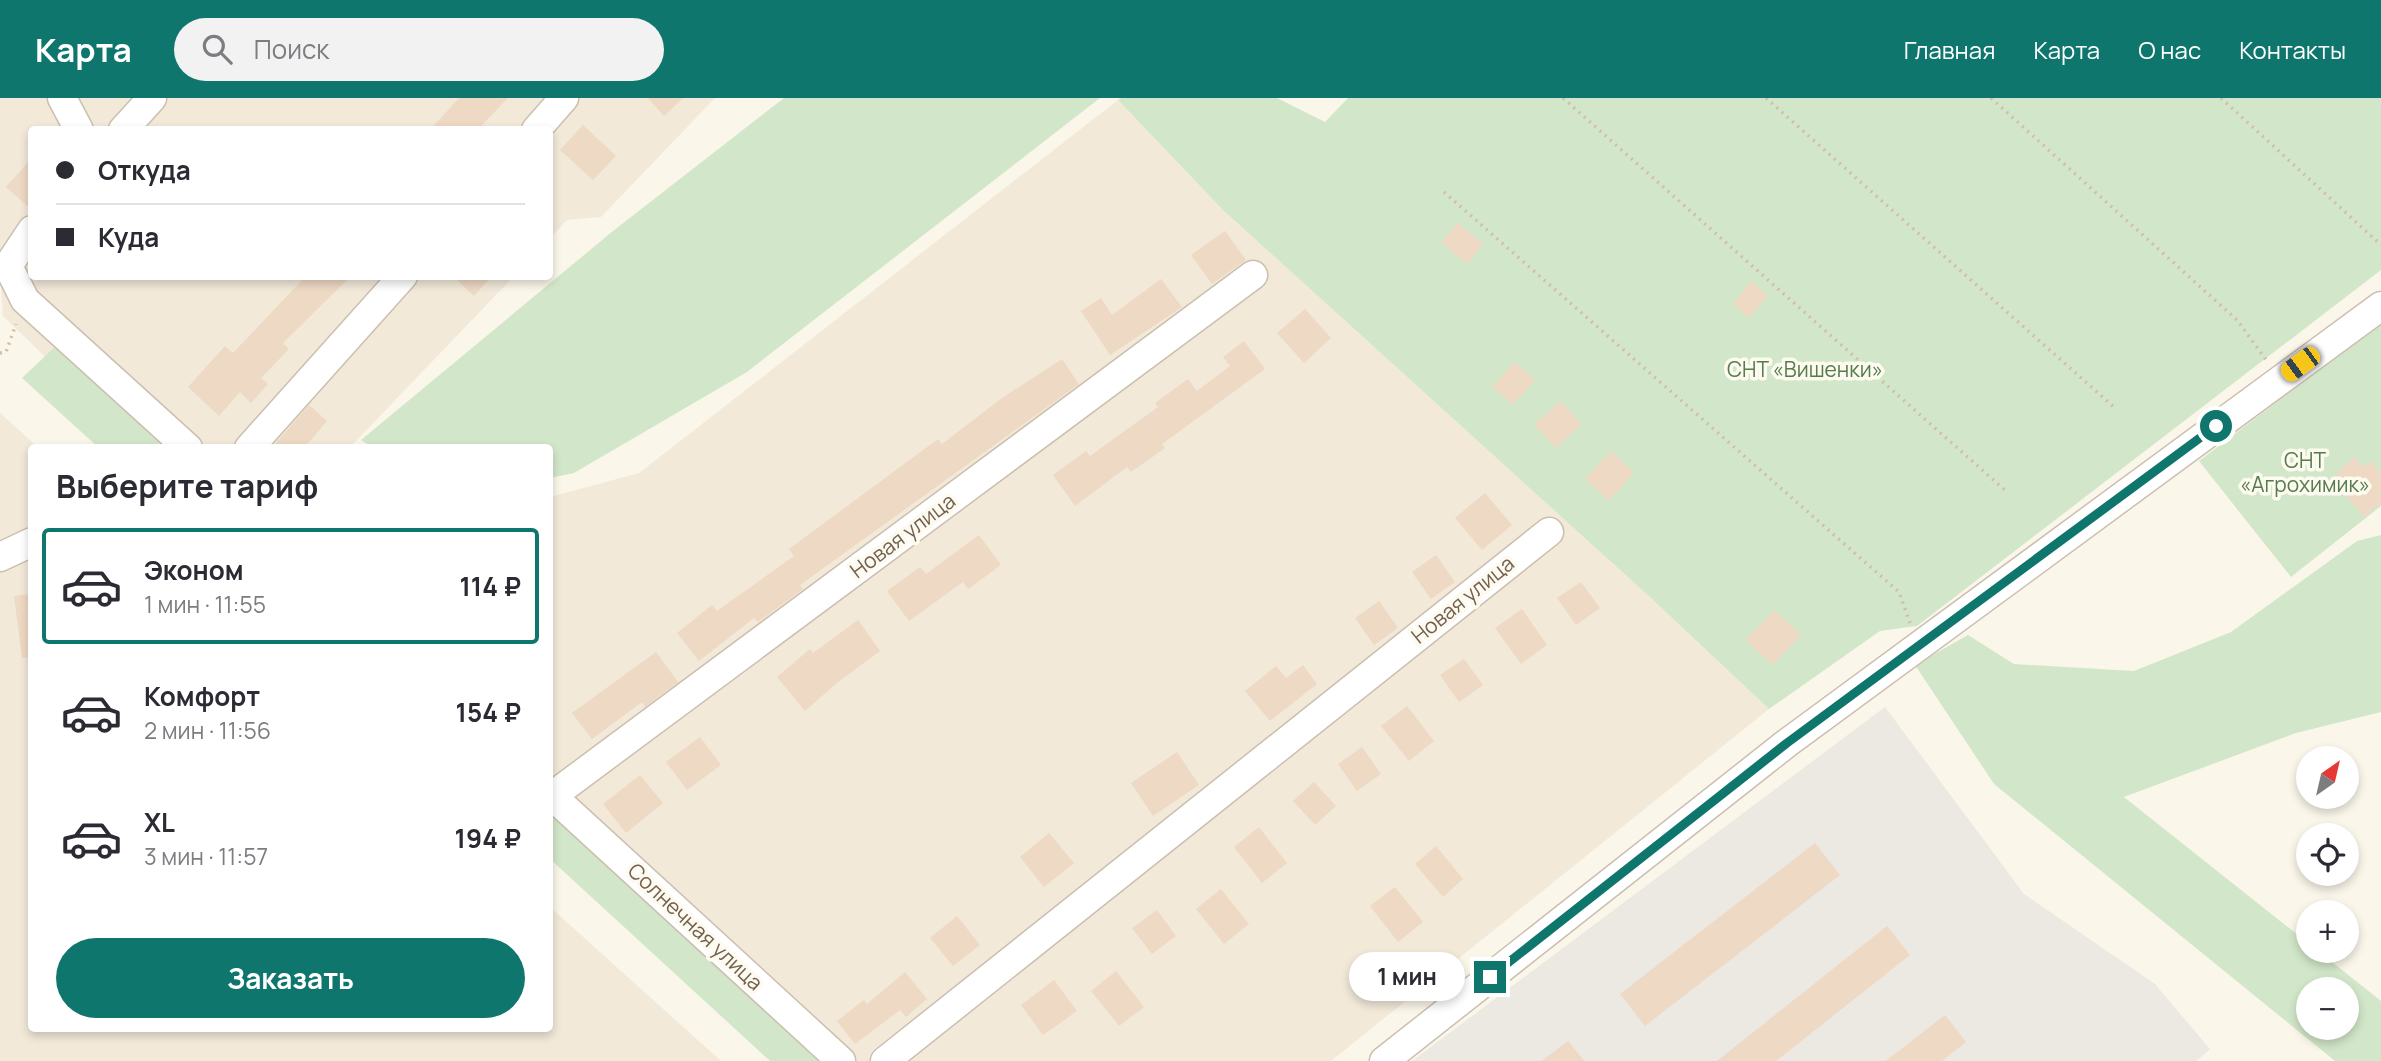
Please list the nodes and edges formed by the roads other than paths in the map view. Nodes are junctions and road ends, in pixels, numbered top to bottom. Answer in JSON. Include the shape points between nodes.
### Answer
{"nodes":[{"id":1,"x":62,"y":98,"type":"edge"},
{"id":2,"x":152,"y":98,"type":"edge"},
{"id":3,"x":564,"y":98,"type":"edge"},
{"id":4,"x":77,"y":126,"type":"edge"},
{"id":5,"x":127,"y":126,"type":"edge"},
{"id":6,"x":540,"y":126,"type":"edge"},
{"id":7,"x":28,"y":235,"type":"edge"},
{"id":8,"x":4,"y":264,"type":"edge"},
{"id":9,"x":1253,"y":275,"type":"dead end"},
{"id":10,"x":399,"y":280,"type":"edge"},
{"id":11,"x":2381,"y":306,"type":"edge"},
{"id":12,"x":184,"y":444,"type":"edge"},
{"id":13,"x":253,"y":444,"type":"edge"},
{"id":14,"x":1549,"y":532,"type":"dead end"},
{"id":15,"x":28,"y":544,"type":"edge"},
{"id":16,"x":0,"y":557,"type":"edge"},
{"id":17,"x":553,"y":794,"type":"edge"},
{"id":18,"x":553,"y":797,"type":"edge"},
{"id":19,"x":841,"y":1061,"type":"edge"},
{"id":20,"x":884,"y":1061,"type":"edge"},
{"id":21,"x":1384,"y":1061,"type":"edge"}],
"edges":[{"from":1,"to":4,"type":"street"},
{"from":2,"to":5,"type":"street"},
{"from":3,"to":6,"type":"street"},
{"from":7,"to":8,"type":"street"},
{"from":8,"to":12,"type":"street","via":[[25,300]]},
{"from":9,"to":17,"type":"street","name":"Новая улица"},
{"from":10,"to":13,"type":"street"},
{"from":11,"to":21,"type":"street","via":[[1787,743]]},
{"from":14,"to":20,"type":"street","name":"Новая улица"},
{"from":15,"to":16,"type":"street"},
{"from":18,"to":19,"type":"street","name":"Солнечная улица"}]}
